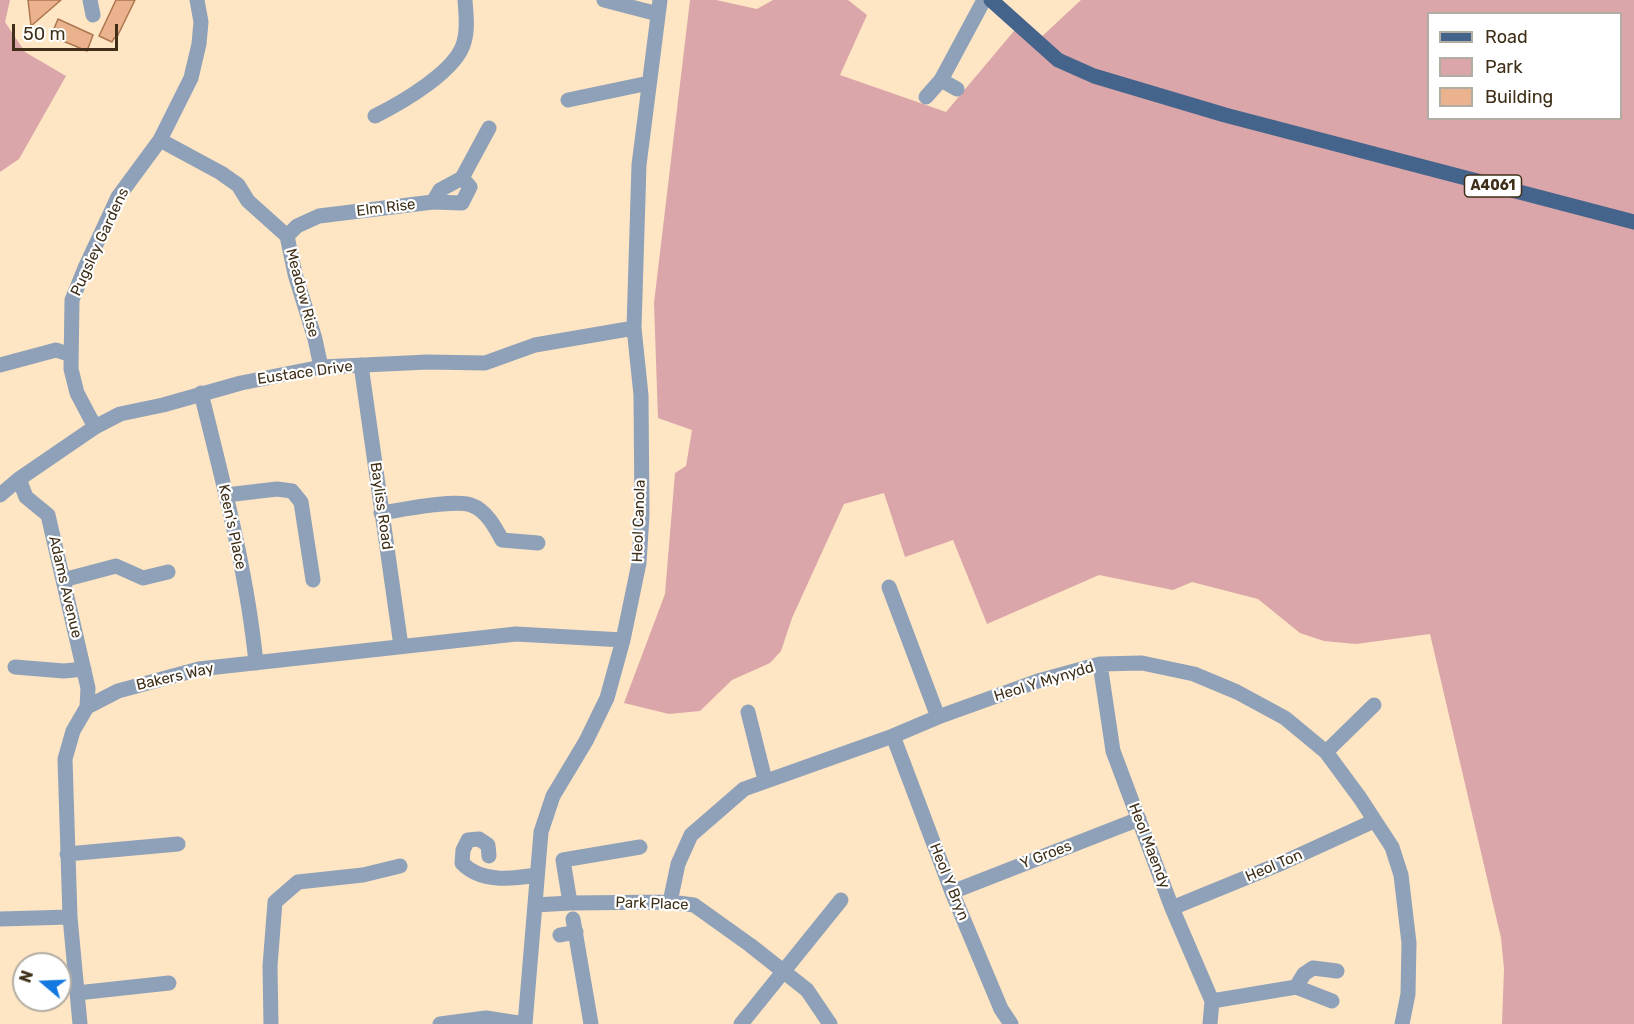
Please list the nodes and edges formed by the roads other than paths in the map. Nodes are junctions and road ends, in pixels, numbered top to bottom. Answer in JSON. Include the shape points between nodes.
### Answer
{"nodes":[{"id":1,"x":196,"y":0,"type":"edge"},
{"id":2,"x":465,"y":0,"type":"edge"},
{"id":3,"x":603,"y":0,"type":"edge"},
{"id":4,"x":984,"y":0,"type":"edge"},
{"id":5,"x":992,"y":0,"type":"edge"},
{"id":6,"x":659,"y":7,"type":"edge"},
{"id":7,"x":941,"y":80,"type":"junction"},
{"id":8,"x":649,"y":83,"type":"junction"},
{"id":9,"x":957,"y":88,"type":"dead end"},
{"id":10,"x":926,"y":97,"type":"dead end"},
{"id":11,"x":568,"y":100,"type":"dead end"},
{"id":12,"x":375,"y":116,"type":"dead end"},
{"id":13,"x":489,"y":128,"type":"dead end"},
{"id":14,"x":160,"y":140,"type":"junction"},
{"id":15,"x":462,"y":177,"type":"junction"},
{"id":16,"x":433,"y":202,"type":"junction"},
{"id":17,"x":1634,"y":222,"type":"edge"},
{"id":18,"x":287,"y":236,"type":"junction"},
{"id":19,"x":634,"y":328,"type":"junction"},
{"id":20,"x":71,"y":355,"type":"junction"},
{"id":21,"x":0,"y":365,"type":"edge"},
{"id":22,"x":361,"y":365,"type":"junction"},
{"id":23,"x":321,"y":368,"type":"junction"},
{"id":24,"x":201,"y":393,"type":"junction"},
{"id":25,"x":95,"y":427,"type":"junction"},
{"id":26,"x":19,"y":479,"type":"junction"},
{"id":27,"x":0,"y":495,"type":"edge"},
{"id":28,"x":226,"y":495,"type":"junction"},
{"id":29,"x":381,"y":513,"type":"junction"},
{"id":30,"x":538,"y":543,"type":"dead end"},
{"id":31,"x":168,"y":572,"type":"dead end"},
{"id":32,"x":63,"y":580,"type":"junction"},
{"id":33,"x":313,"y":580,"type":"dead end"},
{"id":34,"x":889,"y":587,"type":"dead end"},
{"id":35,"x":623,"y":640,"type":"junction"},
{"id":36,"x":400,"y":646,"type":"junction"},
{"id":37,"x":256,"y":663,"type":"junction"},
{"id":38,"x":1100,"y":664,"type":"junction"},
{"id":39,"x":15,"y":668,"type":"dead end"},
{"id":40,"x":84,"y":669,"type":"junction"},
{"id":41,"x":1374,"y":705,"type":"dead end"},
{"id":42,"x":87,"y":707,"type":"junction"},
{"id":43,"x":748,"y":712,"type":"dead end"},
{"id":44,"x":938,"y":717,"type":"junction"},
{"id":45,"x":893,"y":736,"type":"junction"},
{"id":46,"x":1326,"y":752,"type":"junction"},
{"id":47,"x":765,"y":780,"type":"junction"},
{"id":48,"x":1139,"y":819,"type":"junction"},
{"id":49,"x":1374,"y":821,"type":"junction"},
{"id":50,"x":178,"y":844,"type":"dead end"},
{"id":51,"x":640,"y":847,"type":"dead end"},
{"id":52,"x":67,"y":854,"type":"junction"},
{"id":53,"x":489,"y":855,"type":"dead end"},
{"id":54,"x":400,"y":866,"type":"dead end"},
{"id":55,"x":537,"y":875,"type":"junction"},
{"id":56,"x":952,"y":892,"type":"junction"},
{"id":57,"x":841,"y":900,"type":"dead end"},
{"id":58,"x":670,"y":902,"type":"junction"},
{"id":59,"x":570,"y":903,"type":"junction"},
{"id":60,"x":536,"y":905,"type":"junction"},
{"id":61,"x":1172,"y":908,"type":"junction"},
{"id":62,"x":70,"y":917,"type":"junction"},
{"id":63,"x":0,"y":919,"type":"edge"},
{"id":64,"x":560,"y":935,"type":"dead end"},
{"id":65,"x":782,"y":971,"type":"junction"},
{"id":66,"x":1337,"y":971,"type":"dead end"},
{"id":67,"x":169,"y":983,"type":"dead end"},
{"id":68,"x":1296,"y":987,"type":"junction"},
{"id":69,"x":77,"y":993,"type":"junction"},
{"id":70,"x":1332,"y":1000,"type":"dead end"},
{"id":71,"x":1212,"y":1001,"type":"junction"},
{"id":72,"x":80,"y":1024,"type":"edge"},
{"id":73,"x":271,"y":1024,"type":"edge"},
{"id":74,"x":440,"y":1024,"type":"edge"},
{"id":75,"x":525,"y":1024,"type":"edge"},
{"id":76,"x":591,"y":1024,"type":"edge"},
{"id":77,"x":741,"y":1024,"type":"edge"},
{"id":78,"x":830,"y":1024,"type":"edge"},
{"id":79,"x":1011,"y":1024,"type":"edge"},
{"id":80,"x":1210,"y":1024,"type":"edge"},
{"id":81,"x":1402,"y":1024,"type":"edge"}],
"edges":[{"from":1,"to":14,"type":"street","name":"Pugsley Gardens","via":[[201,22],[191,78]]},
{"from":2,"to":12,"type":"street","via":[[466,33],[456,58],[435,78]]},
{"from":3,"to":6,"type":"street"},
{"from":4,"to":7,"type":"street"},
{"from":5,"to":17,"type":"main road","number":"A4061","via":[[1058,60],[1094,76],[1225,116]]},
{"from":6,"to":8,"type":"street","name":"Heol Canola"},
{"from":7,"to":9,"type":"street"},
{"from":7,"to":10,"type":"street"},
{"from":8,"to":11,"type":"street"},
{"from":8,"to":19,"type":"street","name":"Heol Canola","via":[[639,165]]},
{"from":13,"to":15,"type":"street"},
{"from":14,"to":18,"type":"street","name":"Meadow Rise","via":[[238,185],[248,201]]},
{"from":14,"to":20,"type":"street","name":"Pugsley Gardens","via":[[118,197],[85,268],[72,300]]},
{"from":15,"to":16,"type":"street","via":[[440,190]]},
{"from":15,"to":16,"type":"street","name":"Elm Rise","via":[[470,187],[462,203]]},
{"from":16,"to":18,"type":"street","name":"Elm Rise","via":[[319,216],[297,226]]},
{"from":18,"to":23,"type":"street","name":"Meadow Rise"},
{"from":19,"to":22,"type":"street","name":"Eustace Drive","via":[[535,345],[485,363]]},
{"from":19,"to":35,"type":"street","name":"Heol Canola","via":[[641,394],[642,514],[639,563]]},
{"from":20,"to":21,"type":"street","via":[[56,350]]},
{"from":20,"to":25,"type":"street","name":"Pugsley Gardens","via":[[77,393]]},
{"from":22,"to":23,"type":"street","name":"Eustace Drive"},
{"from":22,"to":29,"type":"street","name":"Bayliss Road"},
{"from":23,"to":24,"type":"street","name":"Eustace Drive"},
{"from":24,"to":25,"type":"street","name":"Eustace Drive","via":[[120,414]]},
{"from":24,"to":28,"type":"street","name":"Keen's Place"},
{"from":25,"to":26,"type":"street","name":"Eustace Drive"},
{"from":26,"to":27,"type":"street","name":"Eustace Drive"},
{"from":26,"to":32,"type":"street","name":"Adams Avenue","via":[[26,497],[48,514]]},
{"from":28,"to":33,"type":"street","via":[[292,491],[301,502]]},
{"from":28,"to":37,"type":"street","name":"Keen's Place","via":[[252,623]]},
{"from":29,"to":30,"type":"street","via":[[456,503],[471,505],[483,513],[502,540]]},
{"from":29,"to":36,"type":"street","name":"Bayliss Road"},
{"from":31,"to":32,"type":"street","via":[[143,578],[116,566]]},
{"from":32,"to":40,"type":"street","name":"Adams Avenue"},
{"from":34,"to":44,"type":"street"},
{"from":35,"to":36,"type":"street","name":"Bakers Way","via":[[516,634]]},
{"from":35,"to":55,"type":"street","name":"Heol Canola","via":[[598,719],[546,812]]},
{"from":36,"to":37,"type":"street","name":"Bakers Way"},
{"from":37,"to":42,"type":"street","name":"Bakers Way","via":[[199,669],[118,691]]},
{"from":38,"to":44,"type":"street","name":"Heol Y Mynydd","via":[[1038,681]]},
{"from":38,"to":46,"type":"street","name":"Heol Y Mynydd","via":[[1142,663],[1194,674],[1285,718]]},
{"from":38,"to":48,"type":"street","name":"Heol Maendy","via":[[1113,751]]},
{"from":39,"to":40,"type":"street"},
{"from":40,"to":42,"type":"street","name":"Adams Avenue"},
{"from":41,"to":46,"type":"street"},
{"from":42,"to":52,"type":"street","via":[[73,731],[65,759]]},
{"from":43,"to":47,"type":"street"},
{"from":44,"to":45,"type":"street","name":"Heol Y Mynydd"},
{"from":45,"to":47,"type":"street","name":"Heol Y Mynydd"},
{"from":45,"to":56,"type":"street","name":"Heol Y Bryn"},
{"from":46,"to":49,"type":"street","name":"Heol Y Mynydd"},
{"from":47,"to":58,"type":"street","name":"Heol Y Mynydd","via":[[744,789],[691,835],[678,864]]},
{"from":48,"to":56,"type":"street","name":"Y Groes"},
{"from":48,"to":61,"type":"street","name":"Heol Maendy"},
{"from":49,"to":61,"type":"street","name":"Heol Ton"},
{"from":49,"to":81,"type":"street","name":"Heol Y Mynydd","via":[[1392,847],[1401,874],[1409,943],[1408,994]]},
{"from":50,"to":52,"type":"street"},
{"from":51,"to":59,"type":"street","via":[[563,860]]},
{"from":52,"to":62,"type":"street"},
{"from":53,"to":55,"type":"street","via":[[488,845],[479,839],[468,840],[462,863],[470,871],[493,877]]},
{"from":54,"to":73,"type":"street","via":[[363,875],[298,882],[275,902]]},
{"from":55,"to":60,"type":"street","name":"Heol Canola"},
{"from":56,"to":79,"type":"street","name":"Heol Y Bryn","via":[[1001,1010]]},
{"from":57,"to":65,"type":"street"},
{"from":58,"to":59,"type":"street","name":"Park Place"},
{"from":58,"to":65,"type":"street","name":"Park Place","via":[[694,905]]},
{"from":59,"to":60,"type":"street","name":"Park Place"},
{"from":60,"to":75,"type":"street","name":"Heol Canola"},
{"from":61,"to":71,"type":"street","name":"Heol Maendy"},
{"from":62,"to":63,"type":"street"},
{"from":62,"to":69,"type":"street"},
{"from":64,"to":76,"type":"street","via":[[574,925]]},
{"from":65,"to":77,"type":"street"},
{"from":65,"to":78,"type":"street","name":"Park Place","via":[[807,990]]},
{"from":66,"to":68,"type":"street","via":[[1313,968]]},
{"from":67,"to":69,"type":"street"},
{"from":68,"to":70,"type":"street"},
{"from":68,"to":71,"type":"street"},
{"from":69,"to":72,"type":"street"},
{"from":71,"to":80,"type":"street","name":"Heol Maendy"},
{"from":74,"to":75,"type":"street","via":[[486,1018]]}]}
